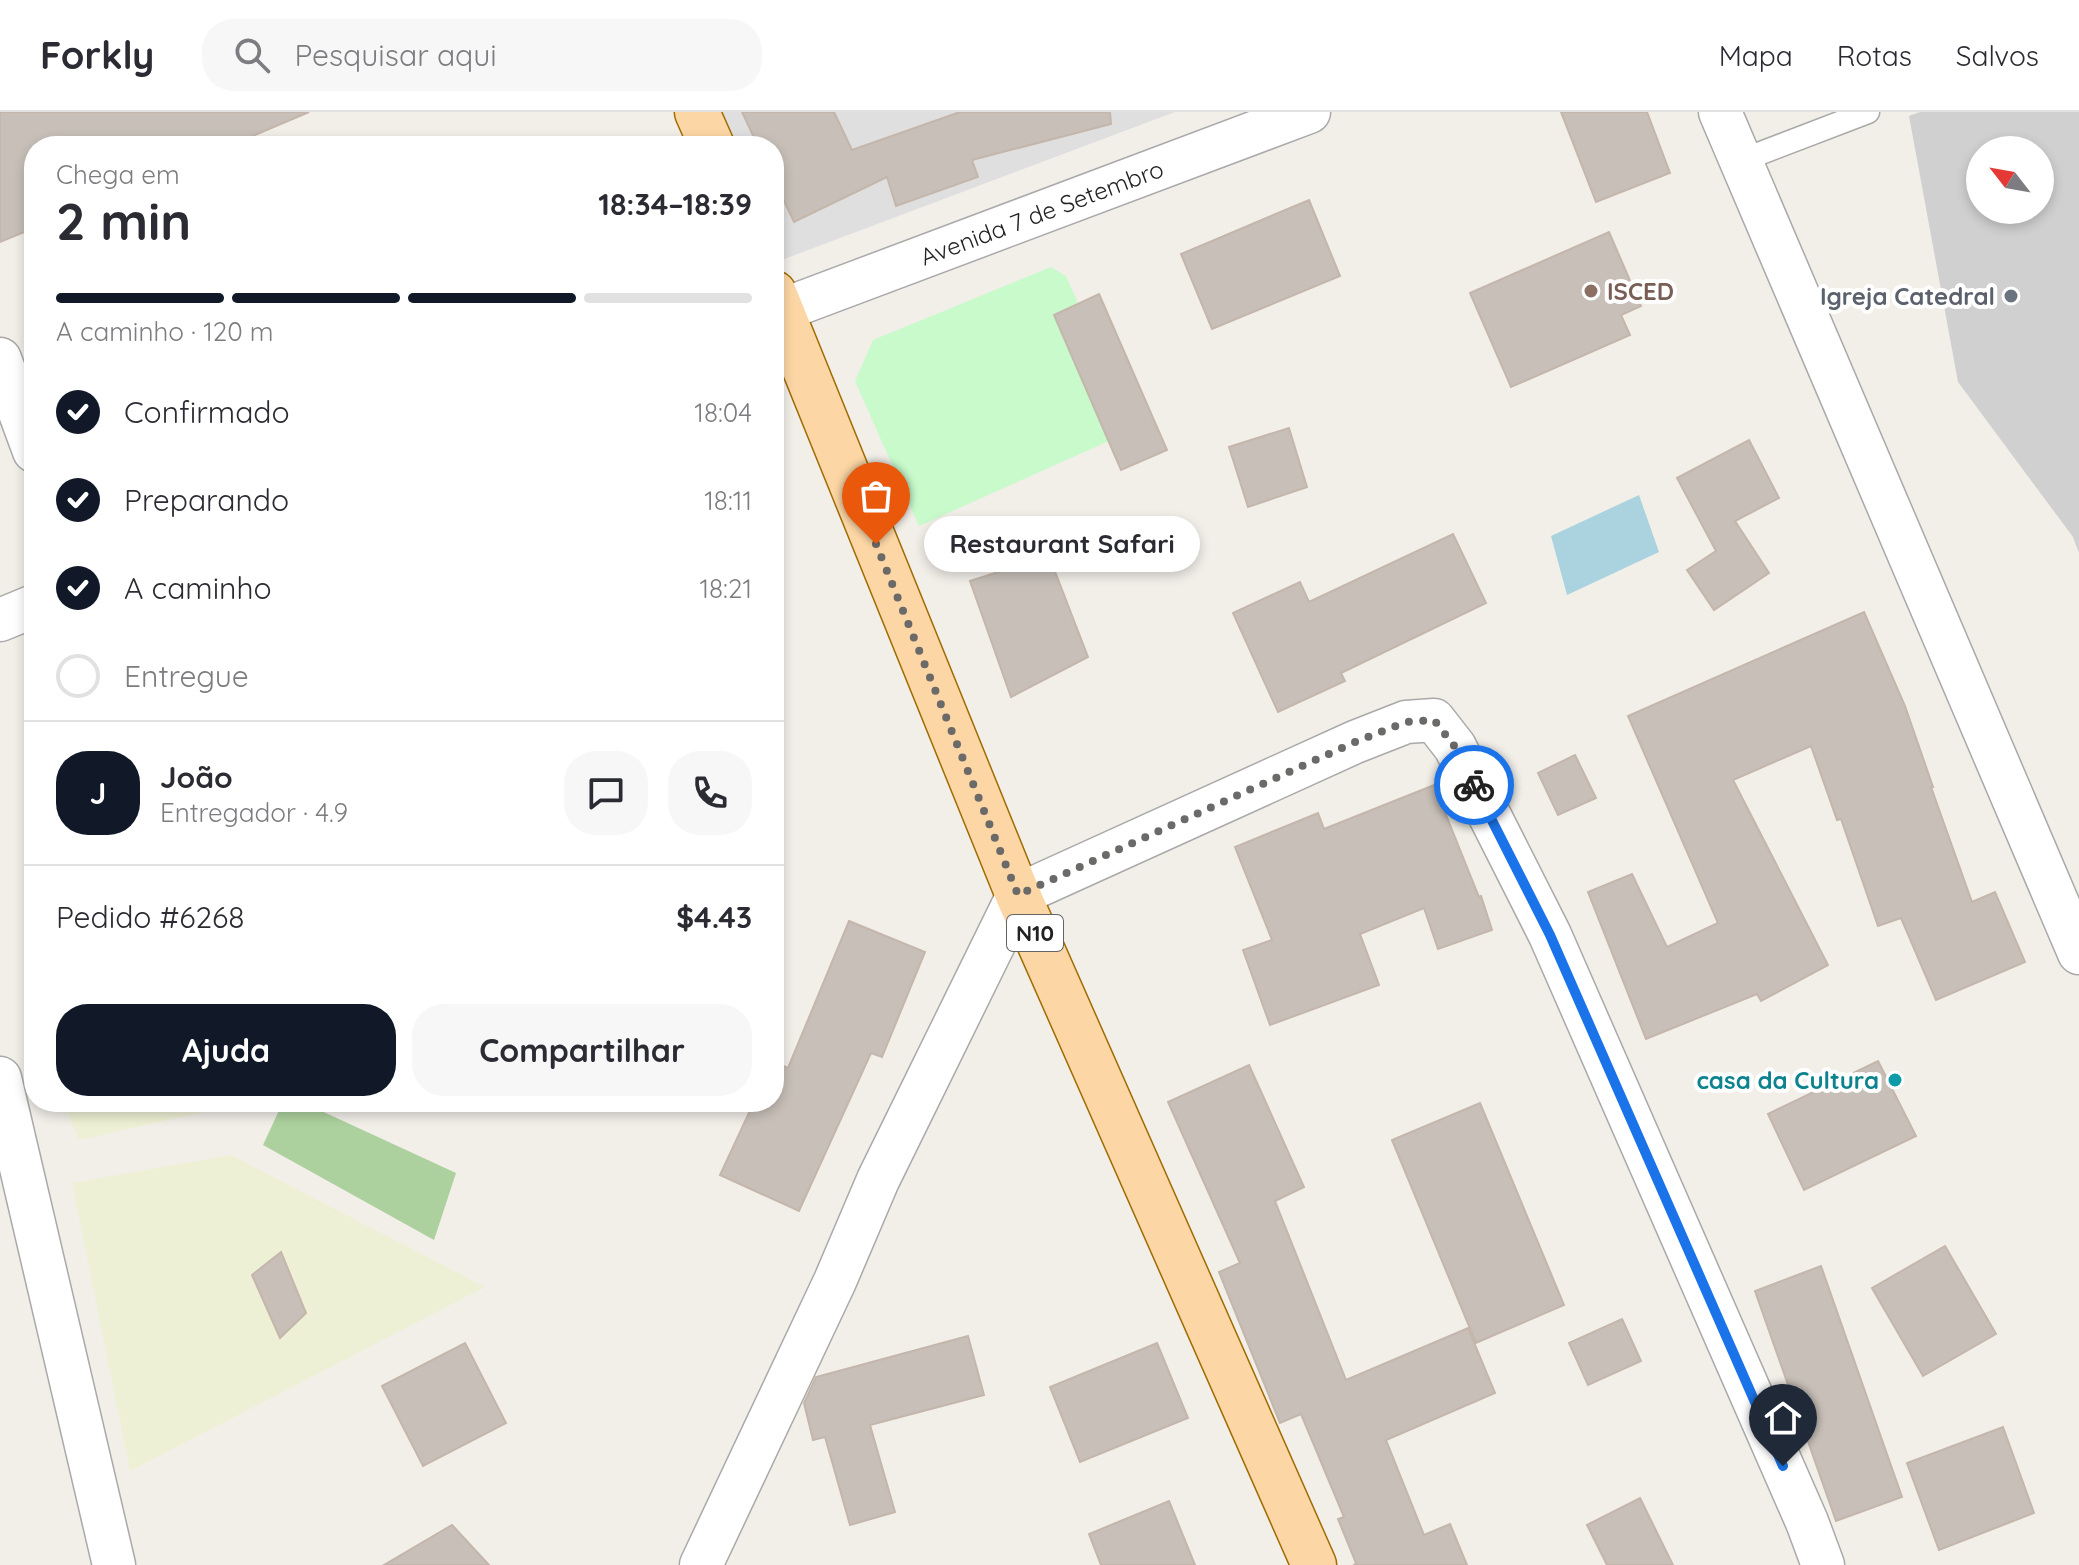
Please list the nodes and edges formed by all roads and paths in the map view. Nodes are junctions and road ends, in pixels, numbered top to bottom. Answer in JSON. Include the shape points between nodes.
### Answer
{"nodes":[{"id":1,"x":697,"y":112,"type":"edge"},
{"id":2,"x":1309,"y":112,"type":"edge"},
{"id":3,"x":1720,"y":112,"type":"edge"},
{"id":4,"x":1868,"y":112,"type":"edge"},
{"id":5,"x":708,"y":136,"type":"edge"},
{"id":6,"x":1740,"y":161,"type":"junction"},
{"id":7,"x":784,"y":302,"type":"edge"},
{"id":8,"x":784,"y":325,"type":"edge"},
{"id":9,"x":0,"y":359,"type":"edge"},
{"id":10,"x":24,"y":424,"type":"edge"},
{"id":11,"x":24,"y":610,"type":"edge"},
{"id":12,"x":0,"y":620,"type":"edge"},
{"id":13,"x":1018,"y":895,"type":"junction"},
{"id":14,"x":2079,"y":953,"type":"edge"},
{"id":15,"x":0,"y":1078,"type":"edge"},
{"id":16,"x":114,"y":1565,"type":"edge"},
{"id":17,"x":701,"y":1565,"type":"edge"},
{"id":18,"x":1314,"y":1565,"type":"edge"},
{"id":19,"x":1823,"y":1565,"type":"edge"}],
"edges":[{"from":1,"to":5,"type":"main road"},
{"from":2,"to":7,"type":"street","name":"Avenida 7 de Setembro"},
{"from":3,"to":6,"type":"street"},
{"from":4,"to":6,"type":"lane"},
{"from":6,"to":14,"type":"street"},
{"from":8,"to":13,"type":"main road","number":"N10"},
{"from":9,"to":10,"type":"street"},
{"from":11,"to":12,"type":"street"},
{"from":13,"to":17,"type":"street","via":[[878,1180]]},
{"from":13,"to":18,"type":"main road","number":"N10"},
{"from":13,"to":19,"type":"street","via":[[1355,742],[1406,722],[1434,720],[1455,747],[1550,935]]},
{"from":15,"to":16,"type":"street"}]}
